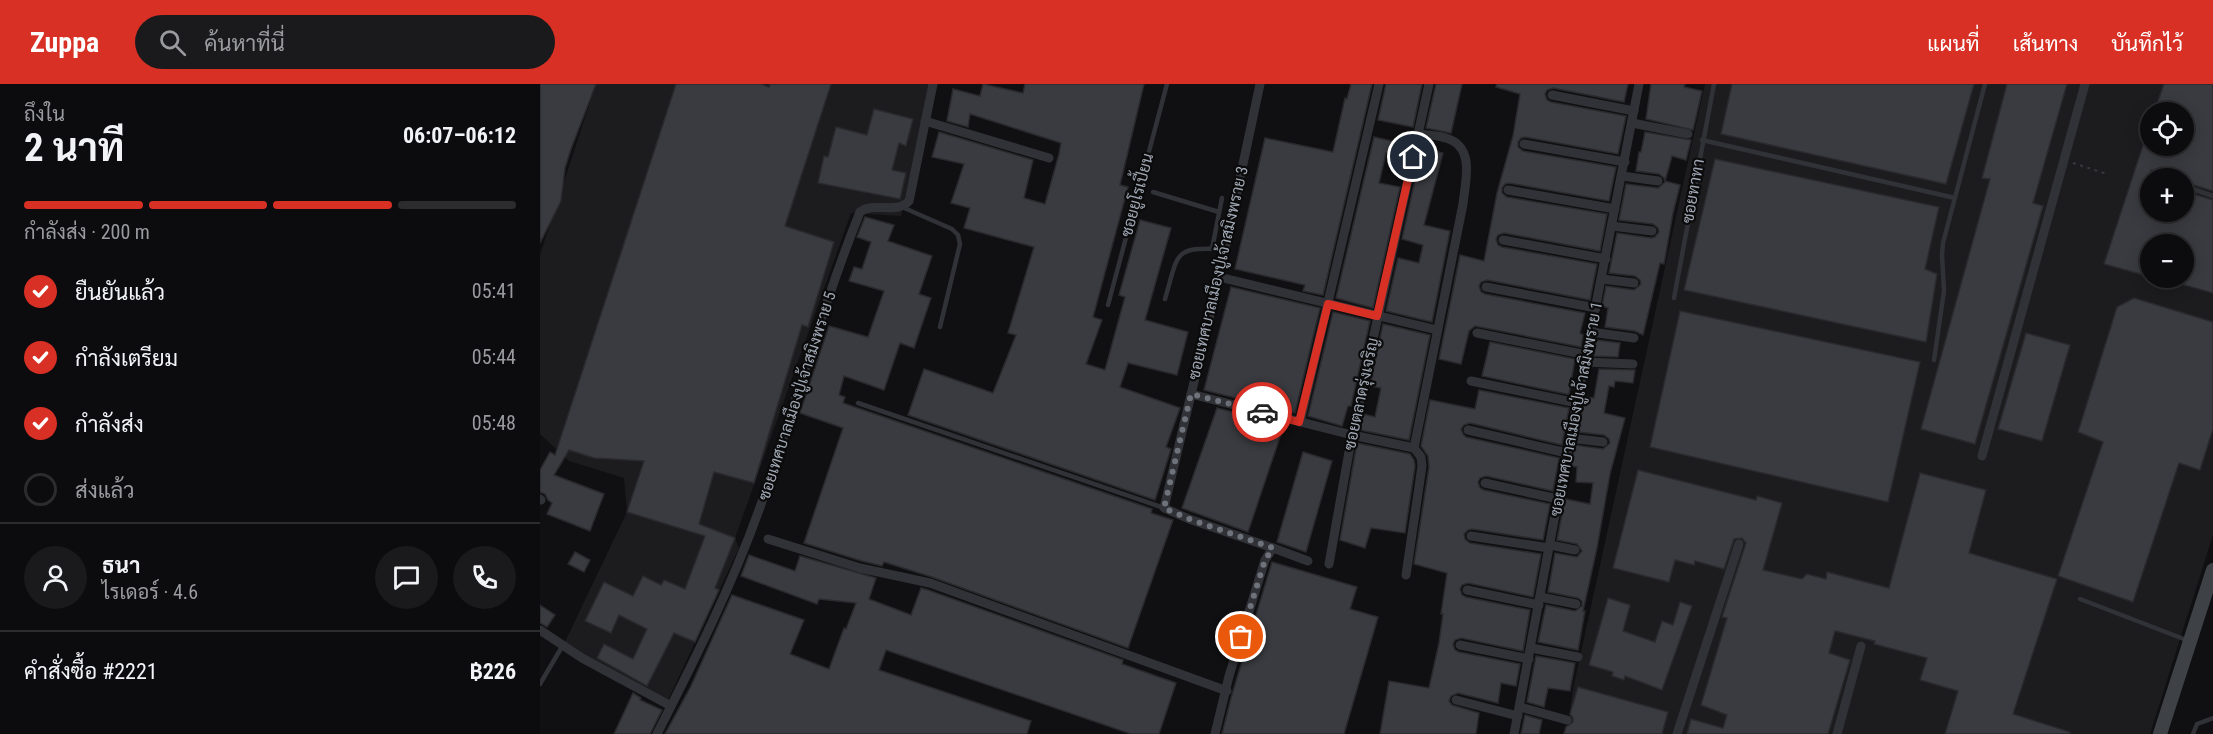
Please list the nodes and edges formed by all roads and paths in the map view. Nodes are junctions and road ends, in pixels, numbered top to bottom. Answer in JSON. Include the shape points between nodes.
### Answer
{"nodes":[{"id":1,"x":933,"y":84,"type":"edge"},
{"id":2,"x":1167,"y":84,"type":"edge"},
{"id":3,"x":1260,"y":84,"type":"edge"},
{"id":4,"x":1379,"y":84,"type":"edge"},
{"id":5,"x":1429,"y":84,"type":"edge"},
{"id":6,"x":1639,"y":84,"type":"edge"},
{"id":7,"x":1714,"y":84,"type":"edge"},
{"id":8,"x":1985,"y":84,"type":"edge"},
{"id":9,"x":2085,"y":84,"type":"edge"},
{"id":10,"x":1552,"y":95,"type":"dead end"},
{"id":11,"x":1634,"y":111,"type":"junction"},
{"id":12,"x":925,"y":122,"type":"junction"},
{"id":13,"x":1632,"y":123,"type":"junction"},
{"id":14,"x":1418,"y":134,"type":"junction"},
{"id":15,"x":1688,"y":134,"type":"dead end"},
{"id":16,"x":1702,"y":140,"type":"junction"},
{"id":17,"x":1524,"y":144,"type":"dead end"},
{"id":18,"x":1049,"y":158,"type":"dead end"},
{"id":19,"x":2065,"y":160,"type":"junction"},
{"id":20,"x":1625,"y":162,"type":"junction"},
{"id":21,"x":2107,"y":174,"type":"dead end"},
{"id":22,"x":1622,"y":176,"type":"junction"},
{"id":23,"x":1658,"y":181,"type":"dead end"},
{"id":24,"x":2194,"y":189,"type":"edge"},
{"id":25,"x":1508,"y":190,"type":"dead end"},
{"id":26,"x":1153,"y":192,"type":"dead end"},
{"id":27,"x":2213,"y":196,"type":"edge"},
{"id":28,"x":1222,"y":198,"type":"dead end"},
{"id":29,"x":1955,"y":198,"type":"junction"},
{"id":30,"x":902,"y":207,"type":"junction"},
{"id":31,"x":1616,"y":209,"type":"junction"},
{"id":32,"x":1219,"y":212,"type":"junction"},
{"id":33,"x":1612,"y":226,"type":"junction"},
{"id":34,"x":1653,"y":231,"type":"dead end"},
{"id":35,"x":1503,"y":240,"type":"dead end"},
{"id":36,"x":1212,"y":249,"type":"junction"},
{"id":37,"x":1225,"y":249,"type":"junction"},
{"id":38,"x":1605,"y":259,"type":"junction"},
{"id":39,"x":1219,"y":277,"type":"junction"},
{"id":40,"x":1602,"y":279,"type":"junction"},
{"id":41,"x":1634,"y":283,"type":"dead end"},
{"id":42,"x":1486,"y":287,"type":"dead end"},
{"id":43,"x":1674,"y":298,"type":"dead end"},
{"id":44,"x":1165,"y":299,"type":"dead end"},
{"id":45,"x":1328,"y":304,"type":"junction"},
{"id":46,"x":1108,"y":305,"type":"dead end"},
{"id":47,"x":1596,"y":309,"type":"junction"},
{"id":48,"x":1377,"y":316,"type":"junction"},
{"id":49,"x":940,"y":327,"type":"dead end"},
{"id":50,"x":1437,"y":330,"type":"junction"},
{"id":51,"x":1591,"y":332,"type":"junction"},
{"id":52,"x":1477,"y":333,"type":"dead end"},
{"id":53,"x":1634,"y":338,"type":"dead end"},
{"id":54,"x":1586,"y":359,"type":"junction"},
{"id":55,"x":1934,"y":360,"type":"dead end"},
{"id":56,"x":1633,"y":364,"type":"dead end"},
{"id":57,"x":1471,"y":381,"type":"dead end"},
{"id":58,"x":1191,"y":394,"type":"junction"},
{"id":59,"x":858,"y":403,"type":"dead end"},
{"id":60,"x":1577,"y":403,"type":"junction"},
{"id":61,"x":1299,"y":422,"type":"junction"},
{"id":62,"x":1468,"y":430,"type":"dead end"},
{"id":63,"x":1352,"y":435,"type":"junction"},
{"id":64,"x":1570,"y":438,"type":"junction"},
{"id":65,"x":1603,"y":442,"type":"dead end"},
{"id":66,"x":1414,"y":448,"type":"junction"},
{"id":67,"x":1567,"y":453,"type":"junction"},
{"id":68,"x":1983,"y":456,"type":"dead end"},
{"id":69,"x":1485,"y":483,"type":"dead end"},
{"id":70,"x":1558,"y":500,"type":"junction"},
{"id":71,"x":1164,"y":508,"type":"junction"},
{"id":72,"x":1472,"y":536,"type":"dead end"},
{"id":73,"x":768,"y":539,"type":"dead end"},
{"id":74,"x":1739,"y":544,"type":"dead end"},
{"id":75,"x":1549,"y":547,"type":"junction"},
{"id":76,"x":1273,"y":548,"type":"junction"},
{"id":77,"x":1575,"y":550,"type":"dead end"},
{"id":78,"x":1308,"y":561,"type":"dead end"},
{"id":79,"x":1329,"y":564,"type":"dead end"},
{"id":80,"x":2213,"y":570,"type":"edge"},
{"id":81,"x":1406,"y":574,"type":"dead end"},
{"id":82,"x":1467,"y":590,"type":"dead end"},
{"id":83,"x":2080,"y":599,"type":"dead end"},
{"id":84,"x":1540,"y":601,"type":"junction"},
{"id":85,"x":1576,"y":604,"type":"dead end"},
{"id":86,"x":540,"y":630,"type":"edge"},
{"id":87,"x":2190,"y":641,"type":"junction"},
{"id":88,"x":563,"y":645,"type":"junction"},
{"id":89,"x":1460,"y":645,"type":"dead end"},
{"id":90,"x":1861,"y":646,"type":"dead end"},
{"id":91,"x":1531,"y":648,"type":"junction"},
{"id":92,"x":1578,"y":657,"type":"dead end"},
{"id":93,"x":1529,"y":659,"type":"junction"},
{"id":94,"x":540,"y":684,"type":"edge"},
{"id":95,"x":1227,"y":691,"type":"junction"},
{"id":96,"x":1456,"y":700,"type":"dead end"},
{"id":97,"x":671,"y":706,"type":"junction"},
{"id":98,"x":1519,"y":712,"type":"junction"},
{"id":99,"x":2213,"y":718,"type":"edge"},
{"id":100,"x":1568,"y":720,"type":"dead end"},
{"id":101,"x":657,"y":734,"type":"edge"},
{"id":102,"x":1215,"y":734,"type":"edge"},
{"id":103,"x":1514,"y":734,"type":"edge"},
{"id":104,"x":1677,"y":734,"type":"edge"},
{"id":105,"x":1837,"y":734,"type":"edge"},
{"id":106,"x":2160,"y":734,"type":"edge"},
{"id":107,"x":2193,"y":734,"type":"edge"}],
"edges":[{"from":1,"to":12,"type":"street"},
{"from":2,"to":46,"type":"lane","name":"ซอยยูโรเปี้ยน"},
{"from":3,"to":37,"type":"street","name":"ซอยเทศบาลเมืองปู่เจ้าสมิงพราย 3"},
{"from":4,"to":45,"type":"street"},
{"from":5,"to":14,"type":"street","name":"ซอยตลาดรุ่งเจริญ"},
{"from":6,"to":11,"type":"street","name":"ซอยเทศบาลเมืองปู่เจ้าสมิงพราย 1"},
{"from":7,"to":16,"type":"lane","name":"ซอยทาทา"},
{"from":8,"to":29,"type":"lane"},
{"from":9,"to":19,"type":"street"},
{"from":10,"to":11,"type":"street"},
{"from":11,"to":13,"type":"street","name":"ซอยเทศบาลเมืองปู่เจ้าสมิงพราย 1"},
{"from":12,"to":18,"type":"street"},
{"from":12,"to":30,"type":"street","via":[[909,201]]},
{"from":13,"to":15,"type":"street"},
{"from":13,"to":20,"type":"street","name":"ซอยเทศบาลเมืองปู่เจ้าสมิงพราย 1"},
{"from":14,"to":48,"type":"street","name":"ซอยตลาดรุ่งเจริญ"},
{"from":14,"to":50,"type":"street","via":[[1454,142],[1462,149],[1467,164],[1463,204]]},
{"from":16,"to":29,"type":"lane"},
{"from":16,"to":43,"type":"lane","name":"ซอยทาทา"},
{"from":17,"to":20,"type":"street"},
{"from":19,"to":21,"type":"path"},
{"from":19,"to":68,"type":"street"},
{"from":20,"to":22,"type":"street","name":"ซอยเทศบาลเมืองปู่เจ้าสมิงพราย 1"},
{"from":22,"to":23,"type":"street"},
{"from":22,"to":31,"type":"street","name":"ซอยเทศบาลเมืองปู่เจ้าสมิงพราย 1"},
{"from":24,"to":27,"type":"lane"},
{"from":25,"to":31,"type":"street"},
{"from":26,"to":32,"type":"lane"},
{"from":28,"to":32,"type":"lane"},
{"from":29,"to":55,"type":"lane","via":[[1942,255],[1944,291]]},
{"from":30,"to":49,"type":"lane","via":[[952,229],[958,236],[960,244]]},
{"from":30,"to":97,"type":"street","name":"ซอยเทศบาลเมืองปู่เจ้าสมิงพราย 5","via":[[867,208],[860,212],[759,510],[732,578]]},
{"from":31,"to":33,"type":"street","name":"ซอยเทศบาลเมืองปู่เจ้าสมิงพราย 1"},
{"from":32,"to":36,"type":"lane"},
{"from":33,"to":34,"type":"street"},
{"from":33,"to":38,"type":"street","name":"ซอยเทศบาลเมืองปู่เจ้าสมิงพราย 1"},
{"from":35,"to":38,"type":"street"},
{"from":36,"to":37,"type":"lane"},
{"from":36,"to":44,"type":"lane","via":[[1184,251]]},
{"from":37,"to":39,"type":"street","name":"ซอยเทศบาลเมืองปู่เจ้าสมิงพราย 3"},
{"from":38,"to":40,"type":"street","name":"ซอยเทศบาลเมืองปู่เจ้าสมิงพราย 1"},
{"from":39,"to":45,"type":"street"},
{"from":39,"to":58,"type":"street","name":"ซอยเทศบาลเมืองปู่เจ้าสมิงพราย 3"},
{"from":40,"to":41,"type":"street"},
{"from":40,"to":47,"type":"street","name":"ซอยเทศบาลเมืองปู่เจ้าสมิงพราย 1"},
{"from":42,"to":47,"type":"street"},
{"from":45,"to":48,"type":"street"},
{"from":45,"to":61,"type":"street"},
{"from":47,"to":51,"type":"street","name":"ซอยเทศบาลเมืองปู่เจ้าสมิงพราย 1"},
{"from":48,"to":50,"type":"street"},
{"from":48,"to":63,"type":"street","name":"ซอยตลาดรุ่งเจริญ"},
{"from":50,"to":66,"type":"street"},
{"from":51,"to":53,"type":"street"},
{"from":51,"to":54,"type":"street","name":"ซอยเทศบาลเมืองปู่เจ้าสมิงพราย 1"},
{"from":52,"to":54,"type":"street"},
{"from":54,"to":56,"type":"street"},
{"from":54,"to":60,"type":"street","name":"ซอยเทศบาลเมืองปู่เจ้าสมิงพราย 1"},
{"from":57,"to":60,"type":"street"},
{"from":58,"to":61,"type":"street"},
{"from":58,"to":71,"type":"street","name":"ซอยเทศบาลเมืองปู่เจ้าสมิงพราย 3"},
{"from":59,"to":71,"type":"lane"},
{"from":60,"to":64,"type":"street","name":"ซอยเทศบาลเมืองปู่เจ้าสมิงพราย 1"},
{"from":61,"to":63,"type":"street"},
{"from":62,"to":67,"type":"street"},
{"from":63,"to":66,"type":"street"},
{"from":63,"to":79,"type":"street","name":"ซอยตลาดรุ่งเจริญ"},
{"from":64,"to":65,"type":"street"},
{"from":64,"to":67,"type":"street","name":"ซอยเทศบาลเมืองปู่เจ้าสมิงพราย 1"},
{"from":66,"to":81,"type":"street","via":[[1422,466]]},
{"from":67,"to":70,"type":"street","name":"ซอยเทศบาลเมืองปู่เจ้าสมิงพราย 1"},
{"from":69,"to":70,"type":"street"},
{"from":70,"to":75,"type":"street","name":"ซอยเทศบาลเมืองปู่เจ้าสมิงพราย 1"},
{"from":71,"to":76,"type":"street"},
{"from":72,"to":75,"type":"street"},
{"from":73,"to":95,"type":"street","via":[[860,568],[930,583]]},
{"from":74,"to":104,"type":"street"},
{"from":75,"to":77,"type":"street"},
{"from":75,"to":84,"type":"street","name":"ซอยเทศบาลเมืองปู่เจ้าสมิงพราย 1"},
{"from":76,"to":78,"type":"street"},
{"from":76,"to":95,"type":"street","via":[[1265,560]]},
{"from":80,"to":87,"type":"main road"},
{"from":82,"to":84,"type":"street"},
{"from":83,"to":87,"type":"lane"},
{"from":84,"to":85,"type":"street"},
{"from":84,"to":91,"type":"street","name":"ซอยเทศบาลเมืองปู่เจ้าสมิงพราย 1"},
{"from":86,"to":88,"type":"street"},
{"from":87,"to":106,"type":"main road"},
{"from":88,"to":94,"type":"lane"},
{"from":88,"to":97,"type":"street"},
{"from":89,"to":93,"type":"street"},
{"from":90,"to":105,"type":"street"},
{"from":91,"to":92,"type":"street"},
{"from":91,"to":93,"type":"street","name":"ซอยเทศบาลเมืองปู่เจ้าสมิงพราย 1"},
{"from":93,"to":98,"type":"street","name":"ซอยเทศบาลเมืองปู่เจ้าสมิงพราย 1"},
{"from":95,"to":102,"type":"street"},
{"from":96,"to":98,"type":"street"},
{"from":97,"to":101,"type":"street","name":"ซอยเทศบาลเมืองปู่เจ้าสมิงพราย 5"},
{"from":98,"to":100,"type":"street"},
{"from":98,"to":103,"type":"street","name":"ซอยเทศบาลเมืองปู่เจ้าสมิงพราย 1"},
{"from":99,"to":107,"type":"lane","via":[[2197,724]]}]}
